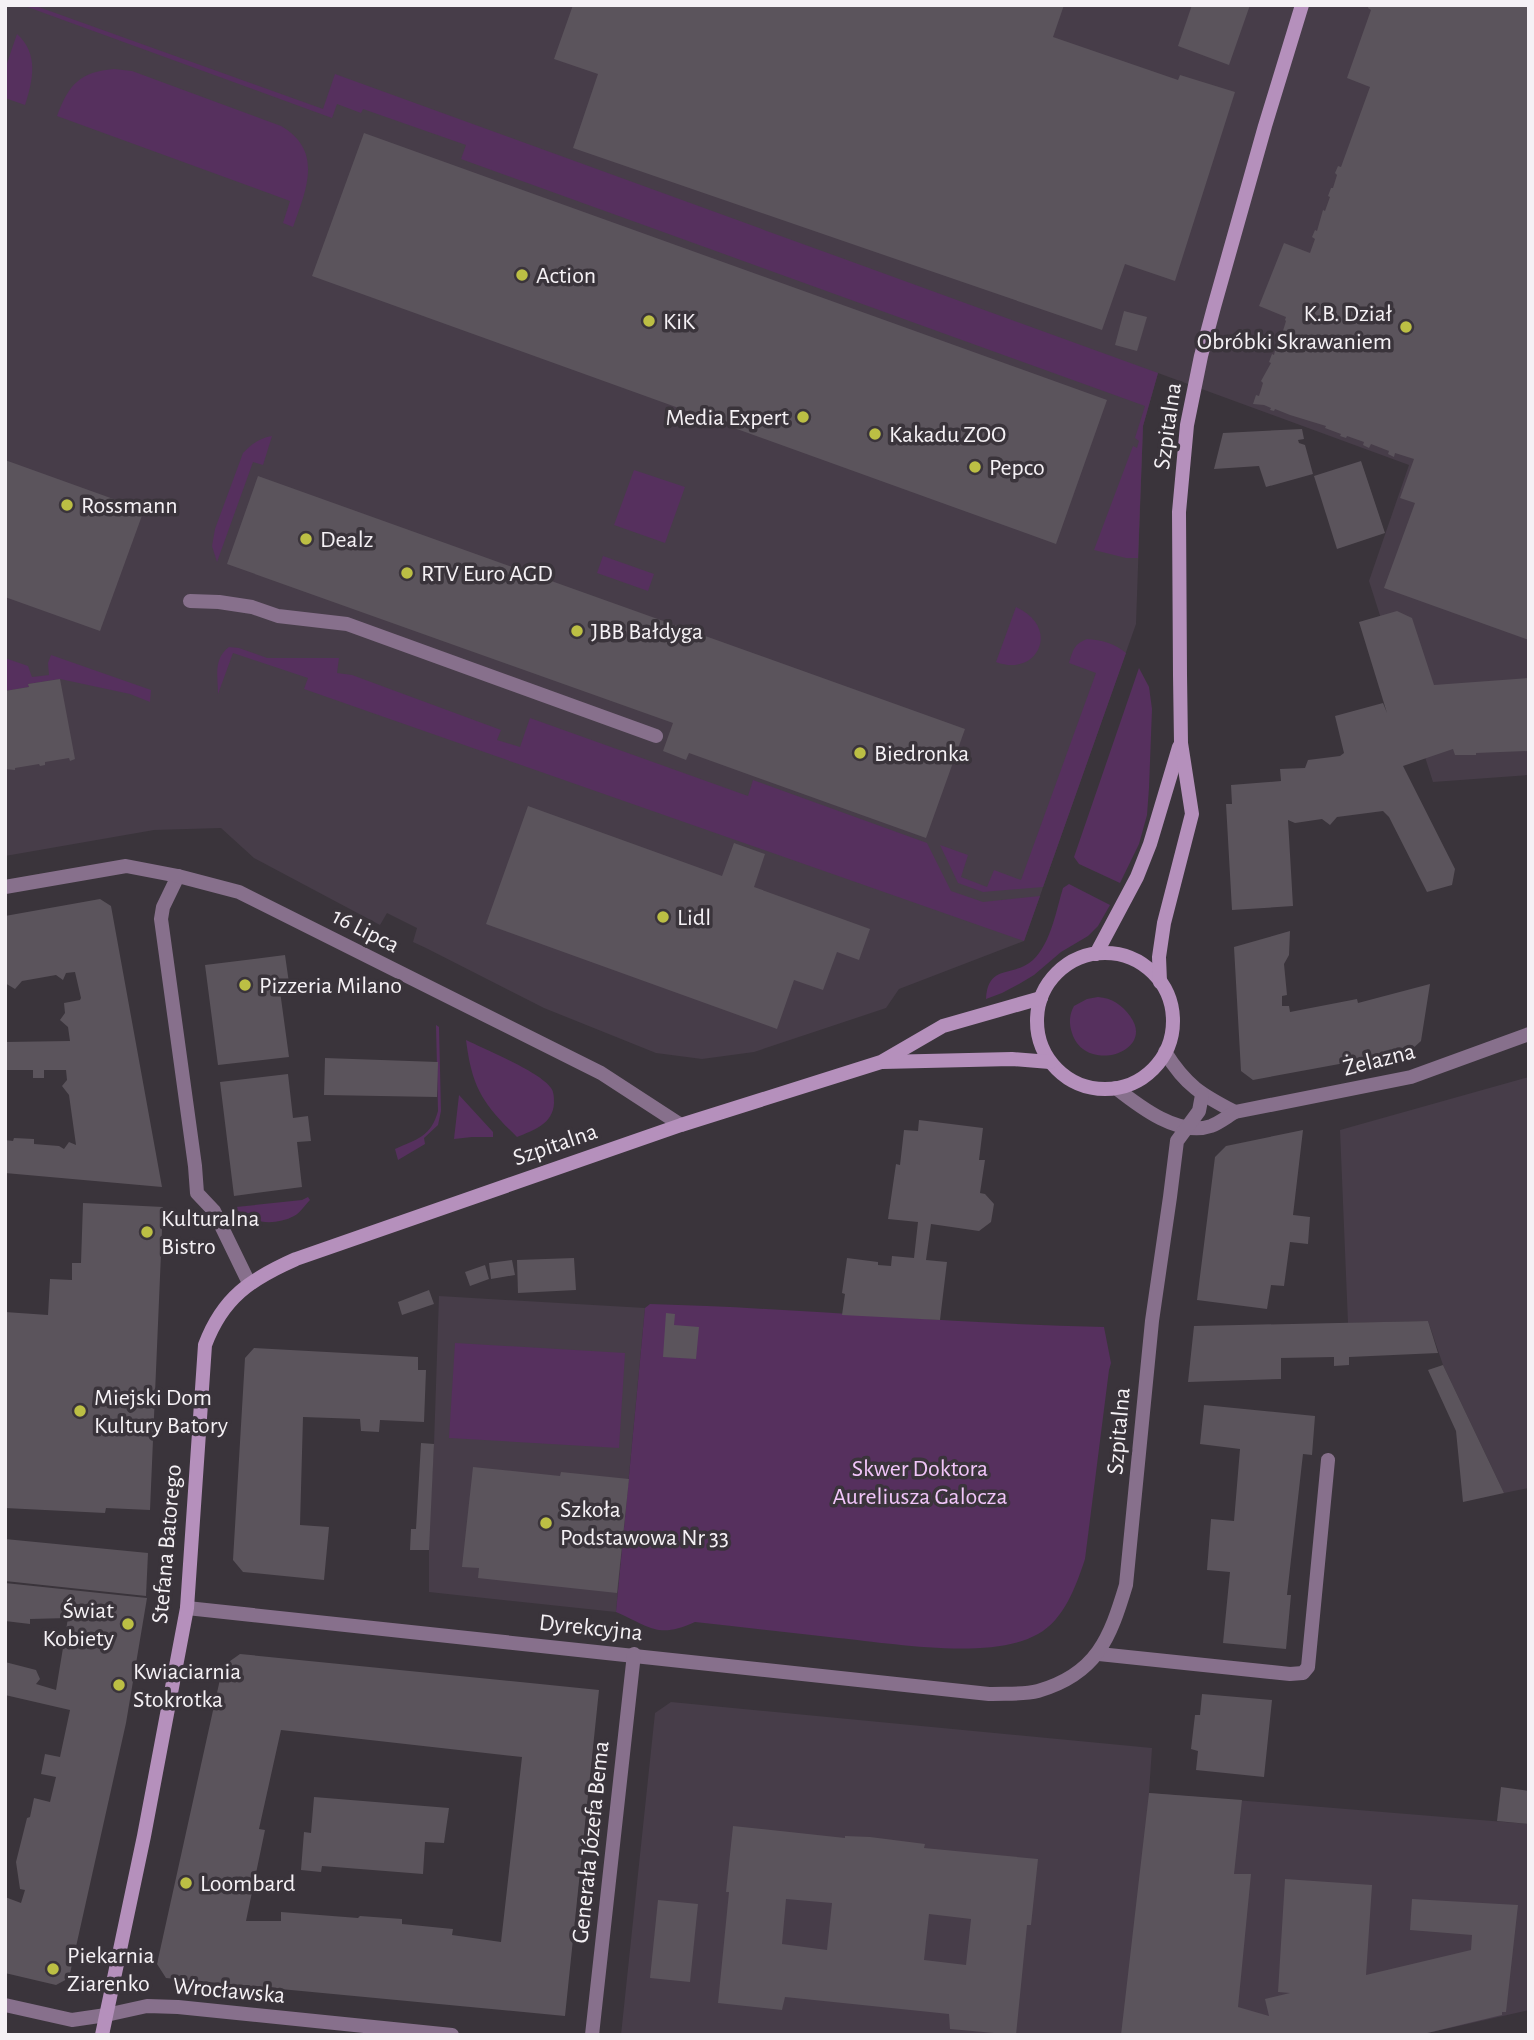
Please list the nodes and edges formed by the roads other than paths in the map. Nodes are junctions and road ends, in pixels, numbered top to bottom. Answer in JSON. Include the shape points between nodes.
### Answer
{"nodes":[{"id":1,"x":1302,"y":5,"type":"edge"},
{"id":2,"x":190,"y":601,"type":"dead end"},
{"id":3,"x":656,"y":736,"type":"dead end"},
{"id":4,"x":1181,"y":743,"type":"junction"},
{"id":5,"x":178,"y":876,"type":"junction"},
{"id":6,"x":5,"y":887,"type":"edge"},
{"id":7,"x":1096,"y":954,"type":"junction"},
{"id":8,"x":1160,"y":982,"type":"junction"},
{"id":9,"x":1041,"y":998,"type":"junction"},
{"id":10,"x":1529,"y":1034,"type":"edge"},
{"id":11,"x":1165,"y":1052,"type":"junction"},
{"id":12,"x":881,"y":1062,"type":"junction"},
{"id":13,"x":1050,"y":1062,"type":"junction"},
{"id":14,"x":1116,"y":1088,"type":"junction"},
{"id":15,"x":1202,"y":1095,"type":"junction"},
{"id":16,"x":1236,"y":1112,"type":"junction"},
{"id":17,"x":681,"y":1125,"type":"junction"},
{"id":18,"x":1187,"y":1127,"type":"junction"},
{"id":19,"x":249,"y":1283,"type":"junction"},
{"id":20,"x":1328,"y":1460,"type":"dead end"},
{"id":21,"x":187,"y":1608,"type":"junction"},
{"id":22,"x":634,"y":1654,"type":"junction"},
{"id":23,"x":1099,"y":1654,"type":"junction"},
{"id":24,"x":989,"y":1694,"type":"joint"},
{"id":25,"x":5,"y":2005,"type":"edge"},
{"id":26,"x":106,"y":2015,"type":"junction"},
{"id":27,"x":102,"y":2035,"type":"edge"},
{"id":28,"x":452,"y":2035,"type":"edge"},
{"id":29,"x":592,"y":2035,"type":"edge"}],
"edges":[{"from":1,"to":4,"type":"street","name":"Szpitalna","via":[[1214,307],[1187,425],[1179,512]]},
{"from":2,"to":3,"type":"street","via":[[347,624]]},
{"from":4,"to":7,"type":"street","name":"Szpitalna","via":[[1142,866]]},
{"from":4,"to":8,"type":"street","name":"Szpitalna","via":[[1192,814],[1164,923]]},
{"from":5,"to":6,"type":"street","name":"16 Lipca","via":[[127,866]]},
{"from":5,"to":17,"type":"street","name":"16 Lipca","via":[[239,892],[601,1073]]},
{"from":5,"to":19,"type":"street","via":[[161,919],[197,1193],[214,1211]]},
{"from":7,"to":8,"type":"street","via":[[1137,961]]},
{"from":7,"to":9,"type":"street","via":[[1058,972]]},
{"from":8,"to":11,"type":"street","via":[[1172,1011],[1172,1032]]},
{"from":9,"to":12,"type":"street","name":"Szpitalna","via":[[943,1026]]},
{"from":9,"to":13,"type":"street","via":[[1037,1031]]},
{"from":10,"to":16,"type":"street","name":"Żelazna","via":[[1411,1077]]},
{"from":11,"to":14,"type":"street","via":[[1145,1076]]},
{"from":11,"to":15,"type":"street","via":[[1175,1069]]},
{"from":12,"to":13,"type":"street","name":"Szpitalna"},
{"from":12,"to":17,"type":"street","name":"Szpitalna"},
{"from":13,"to":14,"type":"street","via":[[1074,1082]]},
{"from":14,"to":18,"type":"street","via":[[1150,1113]]},
{"from":15,"to":16,"type":"street"},
{"from":15,"to":18,"type":"street","name":"Szpitalna","via":[[1199,1111]]},
{"from":16,"to":18,"type":"street","name":"Żelazna","via":[[1210,1126]]},
{"from":17,"to":19,"type":"street","name":"Szpitalna","via":[[296,1259]]},
{"from":18,"to":23,"type":"street","name":"Szpitalna","via":[[1177,1141],[1152,1321],[1126,1585],[1115,1624]]},
{"from":19,"to":21,"type":"street","name":"Stefana Batorego","via":[[222,1311],[205,1345]]},
{"from":20,"to":23,"type":"street","via":[[1308,1667],[1303,1673]]},
{"from":21,"to":22,"type":"street","name":"Dyrekcyjna"},
{"from":21,"to":26,"type":"street","name":"Stefana Batorego"},
{"from":22,"to":24,"type":"street","name":"Dyrekcyjna"},
{"from":22,"to":29,"type":"street","name":"Generała Józefa Bema"},
{"from":23,"to":24,"type":"street","name":"Szpitalna","via":[[1073,1677],[1036,1692]]},
{"from":25,"to":26,"type":"street","name":"Wrocławska","via":[[72,2020]]},
{"from":26,"to":27,"type":"street","name":"Stefana Batorego"},
{"from":26,"to":28,"type":"street","name":"Wrocławska","via":[[148,2006],[178,2007]]}]}
